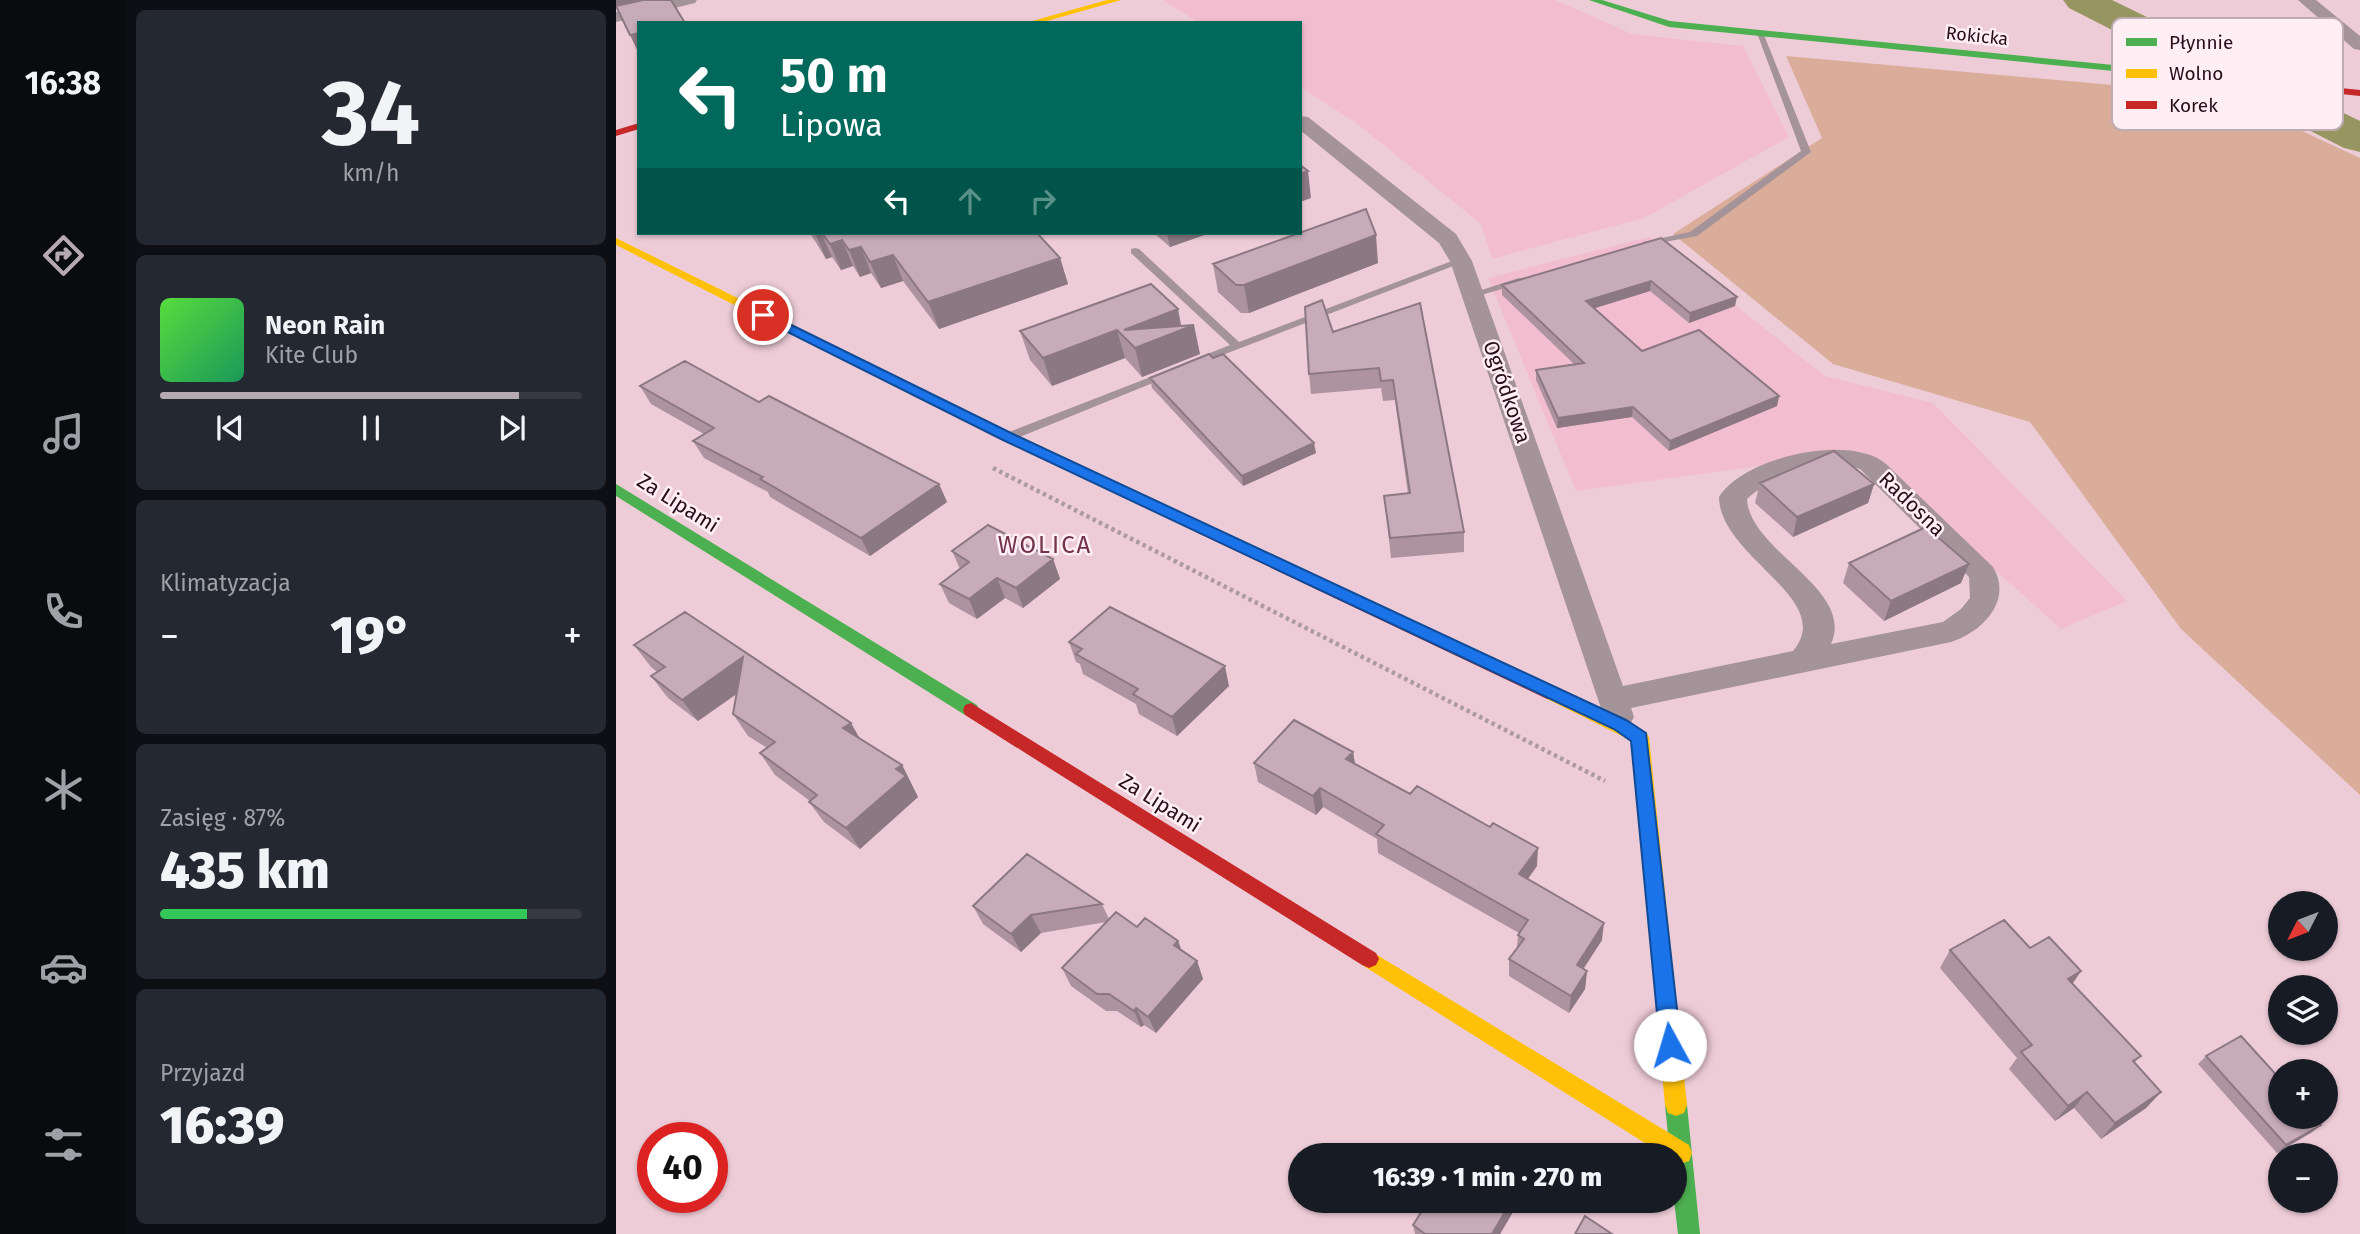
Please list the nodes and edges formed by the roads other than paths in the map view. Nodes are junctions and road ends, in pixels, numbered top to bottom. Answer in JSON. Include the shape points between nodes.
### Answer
{"nodes":[{"id":1,"x":689,"y":0,"type":"edge"},
{"id":2,"x":1116,"y":0,"type":"edge"},
{"id":3,"x":1593,"y":0,"type":"edge"},
{"id":4,"x":2306,"y":0,"type":"edge"},
{"id":5,"x":616,"y":17,"type":"edge"},
{"id":6,"x":2328,"y":18,"type":"edge"},
{"id":7,"x":1037,"y":21,"type":"edge"},
{"id":8,"x":2343,"y":31,"type":"edge"},
{"id":9,"x":1760,"y":35,"type":"junction"},
{"id":10,"x":2360,"y":45,"type":"edge"},
{"id":11,"x":2112,"y":69,"type":"edge"},
{"id":12,"x":1302,"y":122,"type":"edge"},
{"id":13,"x":637,"y":127,"type":"edge"},
{"id":14,"x":616,"y":132,"type":"edge"},
{"id":15,"x":616,"y":242,"type":"edge"},
{"id":16,"x":1634,"y":248,"type":"edge"},
{"id":17,"x":1135,"y":250,"type":"dead end"},
{"id":18,"x":1461,"y":261,"type":"junction"},
{"id":19,"x":1527,"y":279,"type":"edge"},
{"id":20,"x":1474,"y":294,"type":"junction"},
{"id":21,"x":1237,"y":346,"type":"junction"},
{"id":22,"x":1186,"y":366,"type":"edge"},
{"id":23,"x":1173,"y":371,"type":"edge"},
{"id":24,"x":1008,"y":437,"type":"junction"},
{"id":25,"x":616,"y":489,"type":"edge"},
{"id":26,"x":1803,"y":661,"type":"junction"},
{"id":27,"x":1616,"y":713,"type":"junction"},
{"id":28,"x":1665,"y":1143,"type":"edge"},
{"id":29,"x":1680,"y":1143,"type":"edge"},
{"id":30,"x":1687,"y":1213,"type":"edge"},
{"id":31,"x":1689,"y":1234,"type":"edge"}],
"edges":[{"from":1,"to":5,"type":"street"},
{"from":2,"to":7,"type":"street"},
{"from":3,"to":9,"type":"street","name":"Rokicka","via":[[1669,24]]},
{"from":4,"to":6,"type":"street"},
{"from":8,"to":10,"type":"street"},
{"from":9,"to":11,"type":"street","name":"Rokicka"},
{"from":9,"to":16,"type":"lane","via":[[1806,152],[1693,234]]},
{"from":12,"to":18,"type":"street","name":"Ogródkowa","via":[[1448,239]]},
{"from":13,"to":14,"type":"street"},
{"from":15,"to":24,"type":"street"},
{"from":17,"to":21,"type":"lane"},
{"from":18,"to":20,"type":"street","name":"Ogródkowa"},
{"from":18,"to":21,"type":"lane"},
{"from":19,"to":20,"type":"lane"},
{"from":20,"to":27,"type":"street","name":"Ogródkowa"},
{"from":21,"to":22,"type":"lane"},
{"from":23,"to":24,"type":"lane"},
{"from":24,"to":27,"type":"street"},
{"from":25,"to":28,"type":"street","name":"Za Lipami"},
{"from":26,"to":26,"type":"street","name":"Radosna","via":[[1951,631],[1972,617],[1985,600],[1983,574],[1864,460],[1829,458],[1805,463],[1741,486],[1733,497],[1735,514],[1749,536],[1815,607],[1821,626],[1817,643]]},
{"from":26,"to":27,"type":"street","name":"Radosna"},
{"from":27,"to":29,"type":"street","via":[[1640,737]]},
{"from":30,"to":31,"type":"street"}]}
